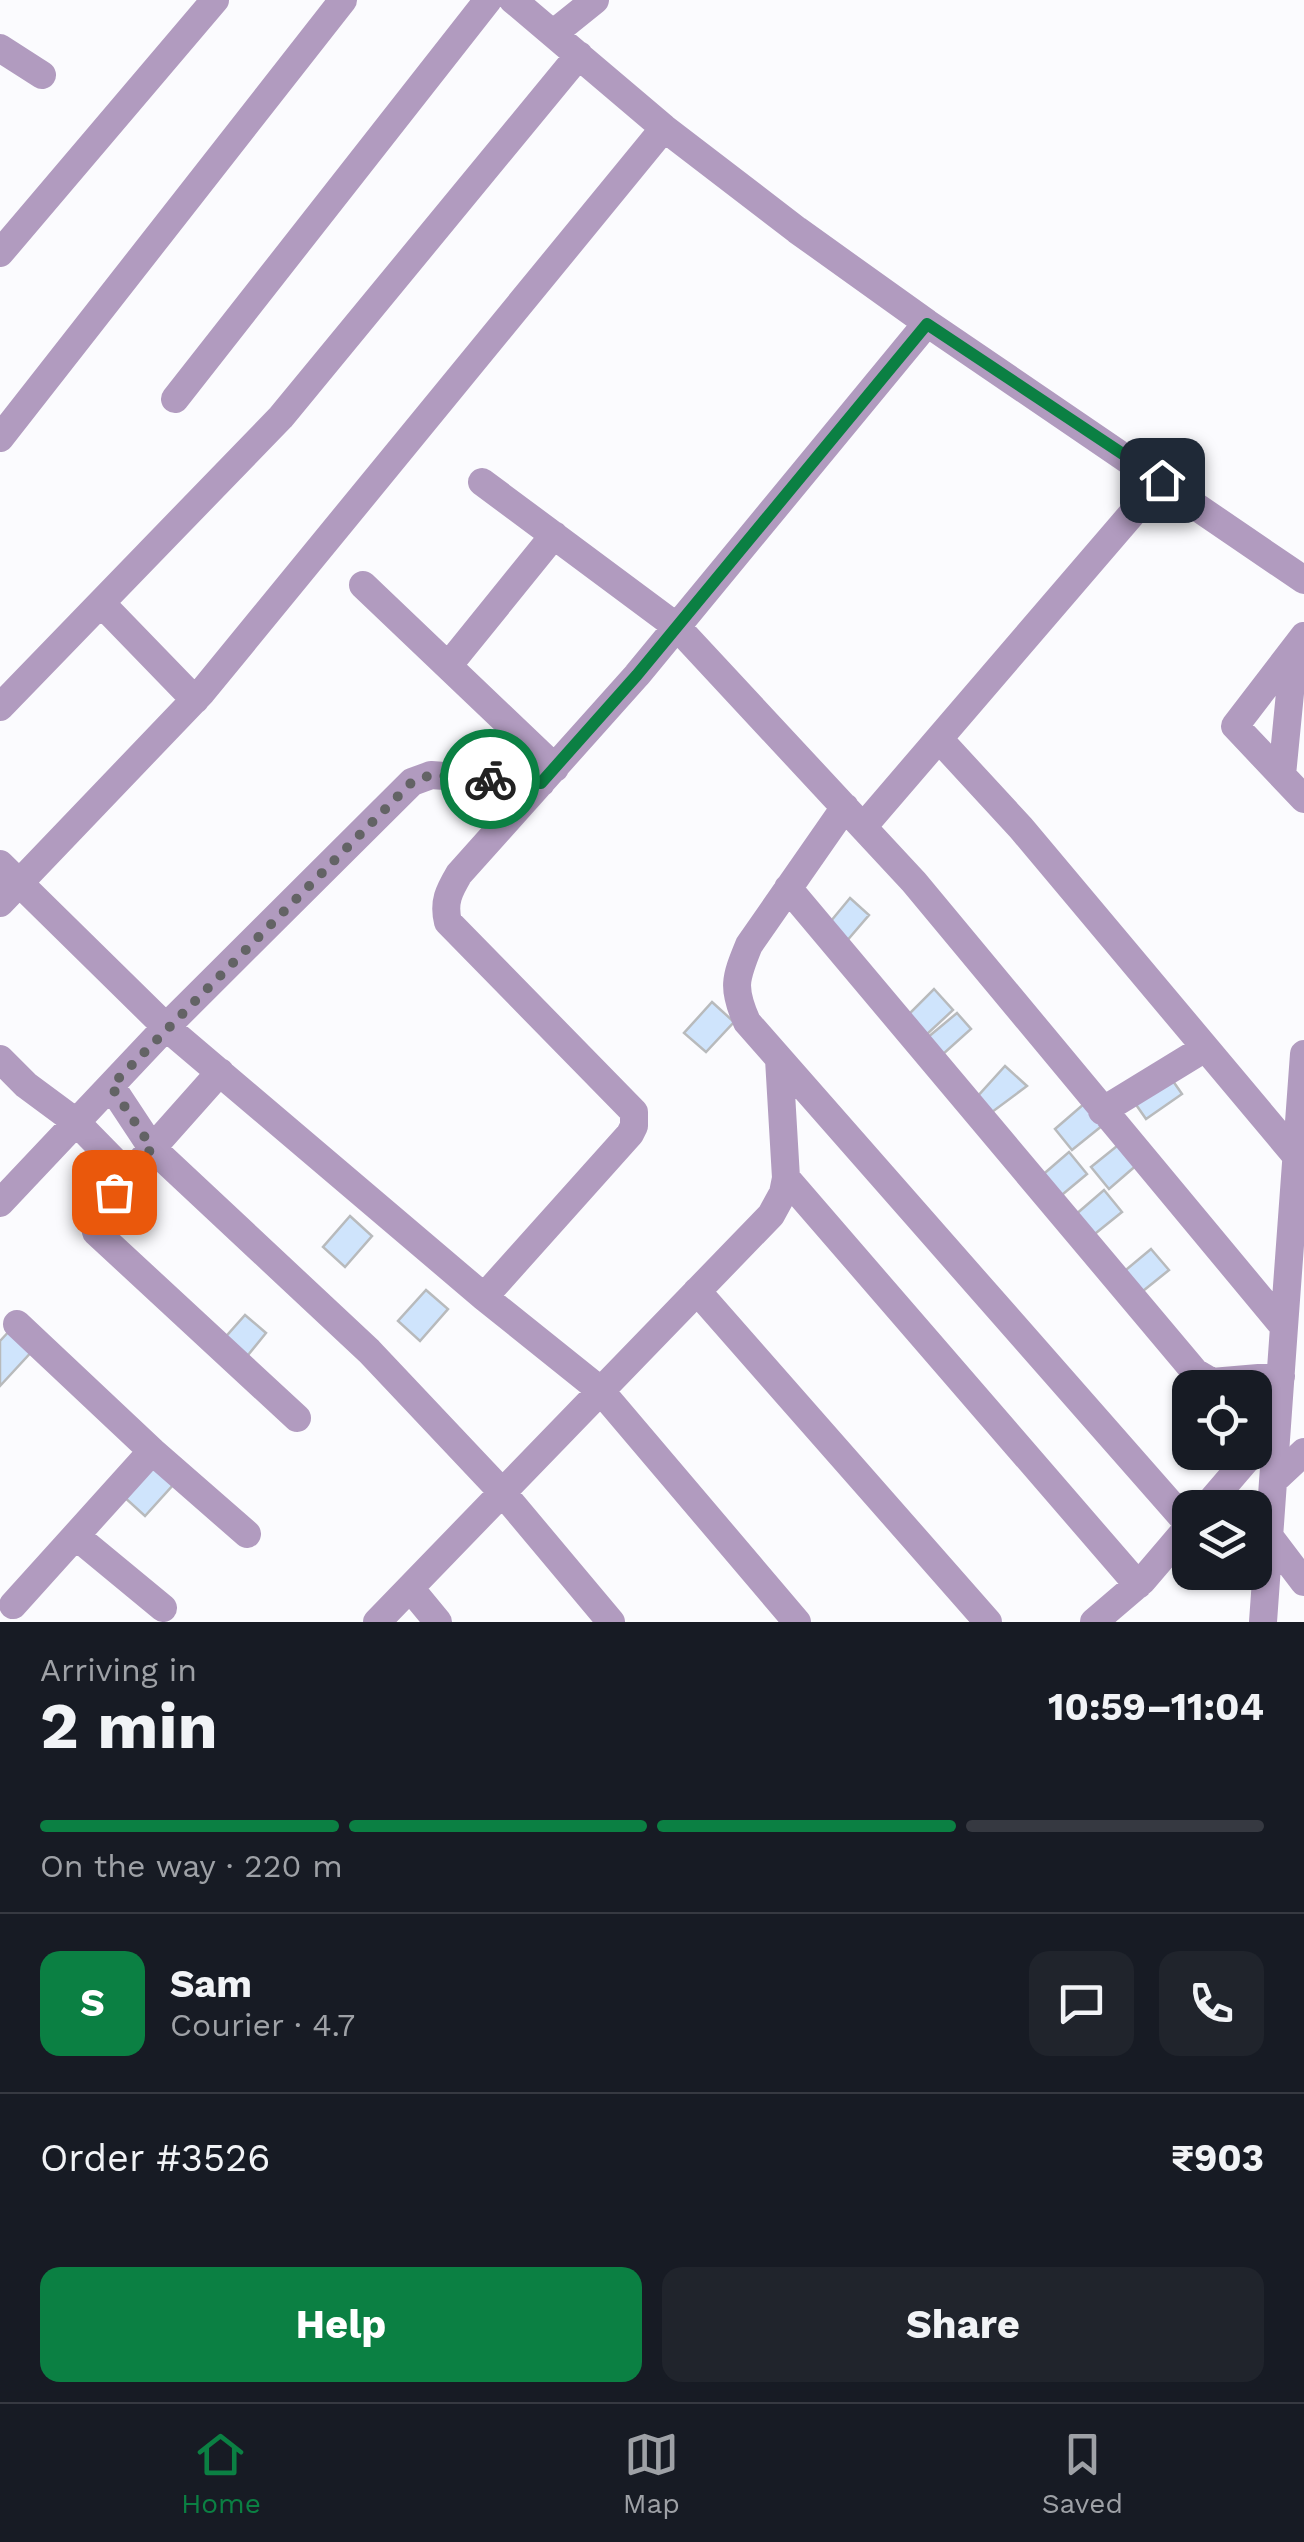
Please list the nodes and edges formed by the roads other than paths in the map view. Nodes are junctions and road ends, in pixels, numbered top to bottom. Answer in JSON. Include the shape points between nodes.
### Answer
{"nodes":[{"id":1,"x":343,"y":0,"type":"edge"},
{"id":2,"x":488,"y":0,"type":"edge"},
{"id":3,"x":512,"y":0,"type":"edge"},
{"id":4,"x":595,"y":0,"type":"edge"},
{"id":5,"x":201,"y":5,"type":"edge"},
{"id":6,"x":554,"y":32,"type":"junction"},
{"id":7,"x":0,"y":48,"type":"edge"},
{"id":8,"x":579,"y":55,"type":"junction"},
{"id":9,"x":42,"y":75,"type":"dead end"},
{"id":10,"x":664,"y":128,"type":"junction"},
{"id":11,"x":3,"y":242,"type":"edge"},
{"id":12,"x":927,"y":324,"type":"junction"},
{"id":13,"x":174,"y":399,"type":"dead end"},
{"id":14,"x":0,"y":438,"type":"edge"},
{"id":15,"x":1162,"y":480,"type":"junction"},
{"id":16,"x":482,"y":482,"type":"dead end"},
{"id":17,"x":554,"y":535,"type":"junction"},
{"id":18,"x":1304,"y":580,"type":"edge"},
{"id":19,"x":363,"y":586,"type":"dead end"},
{"id":20,"x":101,"y":603,"type":"junction"},
{"id":21,"x":677,"y":627,"type":"junction"},
{"id":22,"x":1299,"y":644,"type":"edge"},
{"id":23,"x":448,"y":666,"type":"junction"},
{"id":24,"x":195,"y":700,"type":"junction"},
{"id":25,"x":0,"y":707,"type":"edge"},
{"id":26,"x":939,"y":738,"type":"junction"},
{"id":27,"x":1282,"y":775,"type":"junction"},
{"id":28,"x":548,"y":776,"type":"junction"},
{"id":29,"x":1304,"y":798,"type":"edge"},
{"id":30,"x":854,"y":817,"type":"junction"},
{"id":31,"x":6,"y":884,"type":"edge"},
{"id":32,"x":788,"y":888,"type":"junction"},
{"id":33,"x":166,"y":1027,"type":"junction"},
{"id":34,"x":1205,"y":1048,"type":"junction"},
{"id":35,"x":1304,"y":1054,"type":"edge"},
{"id":36,"x":0,"y":1059,"type":"edge"},
{"id":37,"x":778,"y":1059,"type":"junction"},
{"id":38,"x":220,"y":1072,"type":"junction"},
{"id":39,"x":111,"y":1086,"type":"junction"},
{"id":40,"x":1102,"y":1111,"type":"junction"},
{"id":41,"x":76,"y":1122,"type":"junction"},
{"id":42,"x":152,"y":1148,"type":"junction"},
{"id":43,"x":1300,"y":1161,"type":"edge"},
{"id":44,"x":128,"y":1175,"type":"junction"},
{"id":45,"x":786,"y":1178,"type":"junction"},
{"id":46,"x":0,"y":1203,"type":"edge"},
{"id":47,"x":697,"y":1291,"type":"junction"},
{"id":48,"x":484,"y":1297,"type":"junction"},
{"id":49,"x":17,"y":1324,"type":"dead end"},
{"id":50,"x":1284,"y":1327,"type":"junction"},
{"id":51,"x":1280,"y":1376,"type":"junction"},
{"id":52,"x":600,"y":1390,"type":"junction"},
{"id":53,"x":297,"y":1418,"type":"dead end"},
{"id":54,"x":1277,"y":1424,"type":"junction"},
{"id":55,"x":1272,"y":1430,"type":"edge"},
{"id":56,"x":152,"y":1452,"type":"junction"},
{"id":57,"x":1304,"y":1452,"type":"edge"},
{"id":58,"x":1238,"y":1470,"type":"edge"},
{"id":59,"x":1273,"y":1481,"type":"junction"},
{"id":60,"x":1220,"y":1490,"type":"edge"},
{"id":61,"x":502,"y":1492,"type":"junction"},
{"id":62,"x":1272,"y":1495,"type":"edge"},
{"id":63,"x":1172,"y":1505,"type":"edge"},
{"id":64,"x":247,"y":1534,"type":"dead end"},
{"id":65,"x":77,"y":1537,"type":"junction"},
{"id":66,"x":1272,"y":1540,"type":"edge"},
{"id":67,"x":1172,"y":1546,"type":"edge"},
{"id":68,"x":1304,"y":1582,"type":"edge"},
{"id":69,"x":1138,"y":1585,"type":"junction"},
{"id":70,"x":410,"y":1588,"type":"junction"},
{"id":71,"x":1265,"y":1590,"type":"edge"},
{"id":72,"x":15,"y":1607,"type":"edge"},
{"id":73,"x":163,"y":1608,"type":"dead end"},
{"id":74,"x":377,"y":1622,"type":"edge"},
{"id":75,"x":438,"y":1622,"type":"edge"},
{"id":76,"x":610,"y":1622,"type":"edge"},
{"id":77,"x":796,"y":1622,"type":"edge"},
{"id":78,"x":988,"y":1622,"type":"edge"},
{"id":79,"x":1094,"y":1622,"type":"edge"},
{"id":80,"x":1263,"y":1622,"type":"edge"}],
"edges":[{"from":1,"to":14,"type":"street"},
{"from":2,"to":13,"type":"street"},
{"from":3,"to":6,"type":"street"},
{"from":4,"to":6,"type":"street"},
{"from":5,"to":11,"type":"street"},
{"from":6,"to":8,"type":"street"},
{"from":7,"to":9,"type":"street"},
{"from":8,"to":10,"type":"street"},
{"from":8,"to":20,"type":"street","via":[[281,417]]},
{"from":10,"to":12,"type":"street"},
{"from":10,"to":24,"type":"street"},
{"from":12,"to":15,"type":"street"},
{"from":12,"to":21,"type":"street"},
{"from":15,"to":18,"type":"street"},
{"from":15,"to":26,"type":"street"},
{"from":16,"to":17,"type":"street"},
{"from":17,"to":21,"type":"street"},
{"from":17,"to":23,"type":"street"},
{"from":19,"to":23,"type":"street"},
{"from":20,"to":24,"type":"street"},
{"from":20,"to":25,"type":"street"},
{"from":21,"to":28,"type":"street"},
{"from":21,"to":30,"type":"street"},
{"from":22,"to":27,"type":"street"},
{"from":22,"to":27,"type":"street","via":[[1235,726]]},
{"from":23,"to":28,"type":"street"},
{"from":24,"to":31,"type":"street"},
{"from":26,"to":30,"type":"street"},
{"from":26,"to":34,"type":"street"},
{"from":27,"to":29,"type":"street"},
{"from":28,"to":33,"type":"street","via":[[431,775],[412,782]]},
{"from":28,"to":48,"type":"street","via":[[459,874],[448,892],[448,922],[635,1118],[630,1134]]},
{"from":30,"to":32,"type":"street"},
{"from":30,"to":40,"type":"street"},
{"from":31,"to":33,"type":"street"},
{"from":32,"to":37,"type":"street","via":[[749,945],[736,996],[747,1022]]},
{"from":32,"to":51,"type":"street","via":[[1195,1372],[1212,1382]]},
{"from":33,"to":38,"type":"street"},
{"from":33,"to":39,"type":"street"},
{"from":34,"to":40,"type":"street"},
{"from":34,"to":43,"type":"street"},
{"from":35,"to":43,"type":"street"},
{"from":36,"to":41,"type":"street"},
{"from":37,"to":45,"type":"street"},
{"from":37,"to":63,"type":"street"},
{"from":38,"to":42,"type":"street"},
{"from":38,"to":48,"type":"street"},
{"from":39,"to":41,"type":"street"},
{"from":39,"to":42,"type":"street"},
{"from":40,"to":50,"type":"street"},
{"from":41,"to":44,"type":"street"},
{"from":41,"to":46,"type":"street"},
{"from":42,"to":44,"type":"street"},
{"from":42,"to":61,"type":"street","via":[[368,1351]]},
{"from":43,"to":50,"type":"street"},
{"from":44,"to":53,"type":"street","via":[[100,1208],[96,1232]]},
{"from":45,"to":47,"type":"street","via":[[771,1215]]},
{"from":45,"to":69,"type":"street"},
{"from":47,"to":52,"type":"street"},
{"from":47,"to":78,"type":"street"},
{"from":48,"to":52,"type":"street"},
{"from":49,"to":56,"type":"street"},
{"from":50,"to":51,"type":"street"},
{"from":51,"to":54,"type":"street"},
{"from":52,"to":61,"type":"street"},
{"from":52,"to":77,"type":"street"},
{"from":54,"to":55,"type":"street"},
{"from":54,"to":59,"type":"street"},
{"from":56,"to":64,"type":"street"},
{"from":56,"to":65,"type":"street"},
{"from":57,"to":59,"type":"street"},
{"from":58,"to":60,"type":"street"},
{"from":59,"to":62,"type":"street"},
{"from":61,"to":70,"type":"street"},
{"from":61,"to":76,"type":"street"},
{"from":65,"to":72,"type":"street"},
{"from":65,"to":73,"type":"street"},
{"from":66,"to":68,"type":"street"},
{"from":67,"to":69,"type":"street"},
{"from":69,"to":79,"type":"street"},
{"from":70,"to":74,"type":"street"},
{"from":70,"to":75,"type":"street"},
{"from":71,"to":80,"type":"street"}]}
